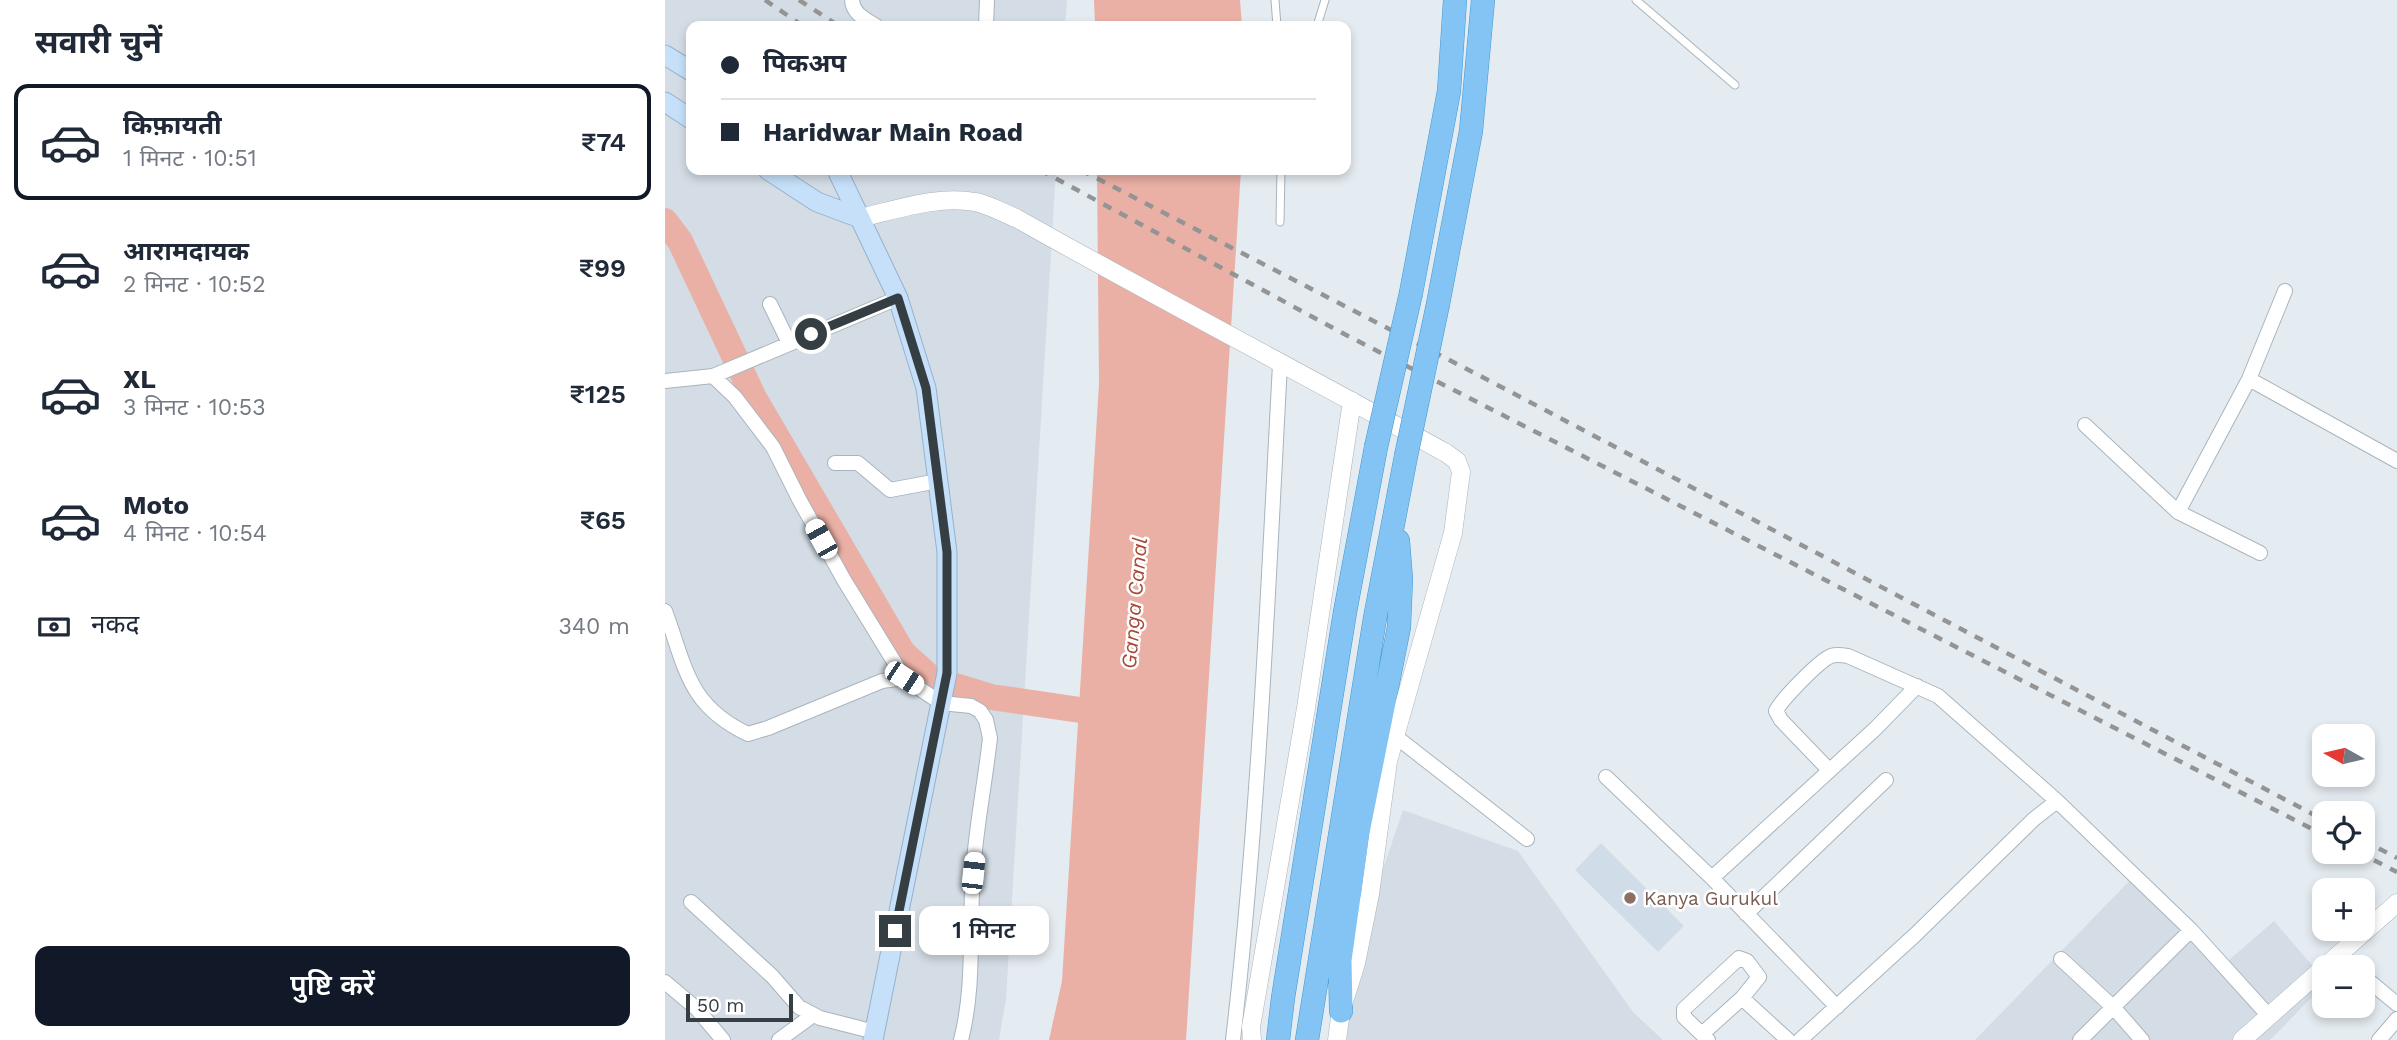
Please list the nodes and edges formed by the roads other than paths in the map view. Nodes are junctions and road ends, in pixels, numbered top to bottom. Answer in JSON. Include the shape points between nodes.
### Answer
{"nodes":[{"id":1,"x":852,"y":0,"type":"edge"},
{"id":2,"x":988,"y":0,"type":"edge"},
{"id":3,"x":1275,"y":0,"type":"edge"},
{"id":4,"x":1325,"y":0,"type":"edge"},
{"id":5,"x":1455,"y":0,"type":"edge"},
{"id":6,"x":1483,"y":0,"type":"edge"},
{"id":7,"x":1636,"y":0,"type":"edge"},
{"id":8,"x":868,"y":21,"type":"edge"},
{"id":9,"x":986,"y":21,"type":"edge"},
{"id":10,"x":1277,"y":21,"type":"edge"},
{"id":11,"x":1319,"y":21,"type":"edge"},
{"id":12,"x":665,"y":55,"type":"edge"},
{"id":13,"x":686,"y":68,"type":"edge"},
{"id":14,"x":1735,"y":85,"type":"dead end"},
{"id":15,"x":665,"y":102,"type":"edge"},
{"id":16,"x":686,"y":116,"type":"edge"},
{"id":17,"x":776,"y":175,"type":"edge"},
{"id":18,"x":839,"y":175,"type":"edge"},
{"id":19,"x":1281,"y":175,"type":"edge"},
{"id":20,"x":860,"y":218,"type":"junction"},
{"id":21,"x":1280,"y":222,"type":"dead end"},
{"id":22,"x":2285,"y":291,"type":"dead end"},
{"id":23,"x":898,"y":298,"type":"junction"},
{"id":24,"x":770,"y":304,"type":"dead end"},
{"id":25,"x":789,"y":343,"type":"junction"},
{"id":26,"x":1274,"y":360,"type":"junction"},
{"id":27,"x":713,"y":376,"type":"junction"},
{"id":28,"x":2249,"y":379,"type":"junction"},
{"id":29,"x":665,"y":381,"type":"edge"},
{"id":30,"x":1352,"y":401,"type":"junction"},
{"id":31,"x":2085,"y":425,"type":"dead end"},
{"id":32,"x":2397,"y":461,"type":"edge"},
{"id":33,"x":835,"y":463,"type":"dead end"},
{"id":34,"x":938,"y":481,"type":"junction"},
{"id":35,"x":1395,"y":510,"type":"junction"},
{"id":36,"x":2178,"y":512,"type":"junction"},
{"id":37,"x":2260,"y":552,"type":"dead end"},
{"id":38,"x":665,"y":611,"type":"edge"},
{"id":39,"x":904,"y":678,"type":"junction"},
{"id":40,"x":1917,"y":687,"type":"junction"},
{"id":41,"x":942,"y":699,"type":"junction"},
{"id":42,"x":1395,"y":736,"type":"junction"},
{"id":43,"x":1829,"y":770,"type":"junction"},
{"id":44,"x":1606,"y":777,"type":"dead end"},
{"id":45,"x":1886,"y":780,"type":"dead end"},
{"id":46,"x":2057,"y":801,"type":"junction"},
{"id":47,"x":1527,"y":839,"type":"dead end"},
{"id":48,"x":1712,"y":878,"type":"junction"},
{"id":49,"x":691,"y":902,"type":"dead end"},
{"id":50,"x":2397,"y":903,"type":"edge"},
{"id":51,"x":1746,"y":914,"type":"junction"},
{"id":52,"x":2191,"y":930,"type":"junction"},
{"id":53,"x":2337,"y":955,"type":"edge"},
{"id":54,"x":2061,"y":959,"type":"dead end"},
{"id":55,"x":2312,"y":977,"type":"edge"},
{"id":56,"x":665,"y":982,"type":"edge"},
{"id":57,"x":2375,"y":986,"type":"edge"},
{"id":58,"x":1742,"y":998,"type":"junction"},
{"id":59,"x":2397,"y":1004,"type":"edge"},
{"id":60,"x":1837,"y":1007,"type":"junction"},
{"id":61,"x":2114,"y":1008,"type":"junction"},
{"id":62,"x":1342,"y":1011,"type":"junction"},
{"id":63,"x":2268,"y":1015,"type":"junction"},
{"id":64,"x":813,"y":1016,"type":"junction"},
{"id":65,"x":2397,"y":1019,"type":"edge"},
{"id":66,"x":874,"y":1036,"type":"edge"},
{"id":67,"x":1705,"y":1037,"type":"edge"},
{"id":68,"x":723,"y":1040,"type":"edge"},
{"id":69,"x":779,"y":1040,"type":"edge"},
{"id":70,"x":961,"y":1040,"type":"edge"},
{"id":71,"x":1233,"y":1040,"type":"edge"},
{"id":72,"x":1252,"y":1040,"type":"edge"},
{"id":73,"x":1278,"y":1040,"type":"edge"},
{"id":74,"x":1307,"y":1040,"type":"edge"},
{"id":75,"x":1336,"y":1040,"type":"edge"},
{"id":76,"x":1788,"y":1040,"type":"edge"},
{"id":77,"x":1800,"y":1040,"type":"edge"},
{"id":78,"x":2080,"y":1040,"type":"edge"},
{"id":79,"x":2142,"y":1040,"type":"edge"},
{"id":80,"x":2242,"y":1040,"type":"edge"},
{"id":81,"x":2379,"y":1040,"type":"edge"}],
"edges":[{"from":1,"to":8,"type":"street","via":[[853,9]]},
{"from":2,"to":9,"type":"street"},
{"from":3,"to":10,"type":"lane"},
{"from":4,"to":11,"type":"lane"},
{"from":5,"to":73,"type":"highway","bridge":true,"via":[[1449,92],[1345,611]]},
{"from":6,"to":35,"type":"highway","bridge":true,"via":[[1471,131]]},
{"from":7,"to":14,"type":"lane"},
{"from":12,"to":13,"type":"main road"},
{"from":15,"to":16,"type":"main road"},
{"from":17,"to":20,"type":"main road","via":[[817,202]]},
{"from":18,"to":20,"type":"main road"},
{"from":19,"to":21,"type":"lane"},
{"from":20,"to":23,"type":"main road"},
{"from":20,"to":26,"type":"street","via":[[939,201],[977,202],[1016,218]]},
{"from":22,"to":28,"type":"street"},
{"from":23,"to":25,"type":"street"},
{"from":23,"to":34,"type":"main road","via":[[926,388]]},
{"from":24,"to":25,"type":"street"},
{"from":25,"to":27,"type":"street"},
{"from":26,"to":30,"type":"street"},
{"from":26,"to":71,"type":"street","via":[[1266,638]]},
{"from":27,"to":29,"type":"street"},
{"from":27,"to":39,"type":"street","via":[[773,447]]},
{"from":28,"to":32,"type":"street"},
{"from":28,"to":36,"type":"street"},
{"from":30,"to":42,"type":"street","via":[[1446,453],[1457,461],[1461,472],[1453,533]]},
{"from":30,"to":72,"type":"street"},
{"from":31,"to":36,"type":"street"},
{"from":33,"to":34,"type":"street","via":[[858,463],[890,490]]},
{"from":34,"to":41,"type":"main road","via":[[947,552],[947,673]]},
{"from":35,"to":62,"type":"highway","via":[[1401,579],[1399,627],[1357,844],[1340,960]]},
{"from":35,"to":74,"type":"highway"},
{"from":36,"to":37,"type":"street"},
{"from":38,"to":39,"type":"street","via":[[696,693],[718,715],[748,734],[883,681]]},
{"from":39,"to":41,"type":"street"},
{"from":40,"to":43,"type":"street"},
{"from":40,"to":43,"type":"street","via":[[1840,655],[1827,658],[1798,685],[1778,706],[1777,715]]},
{"from":40,"to":46,"type":"street","via":[[1938,696]]},
{"from":41,"to":66,"type":"main road"},
{"from":41,"to":70,"type":"street","via":[[980,711],[990,738],[973,873],[970,990]]},
{"from":42,"to":47,"type":"street"},
{"from":42,"to":62,"type":"street","via":[[1370,894]]},
{"from":43,"to":48,"type":"street"},
{"from":44,"to":48,"type":"street"},
{"from":45,"to":51,"type":"street"},
{"from":46,"to":52,"type":"street"},
{"from":46,"to":60,"type":"street"},
{"from":48,"to":51,"type":"street"},
{"from":49,"to":64,"type":"street"},
{"from":50,"to":53,"type":"street"},
{"from":51,"to":60,"type":"street"},
{"from":52,"to":61,"type":"street"},
{"from":52,"to":63,"type":"street"},
{"from":54,"to":61,"type":"street"},
{"from":55,"to":63,"type":"street"},
{"from":56,"to":68,"type":"street","via":[[697,1009]]},
{"from":57,"to":59,"type":"street"},
{"from":58,"to":67,"type":"street"},
{"from":58,"to":67,"type":"street","via":[[1759,977],[1741,958],[1684,1009],[1684,1017]]},
{"from":58,"to":76,"type":"street"},
{"from":60,"to":77,"type":"street"},
{"from":61,"to":78,"type":"street"},
{"from":61,"to":79,"type":"street"},
{"from":62,"to":75,"type":"street"},
{"from":63,"to":80,"type":"street"},
{"from":64,"to":66,"type":"street"},
{"from":64,"to":69,"type":"street"},
{"from":65,"to":81,"type":"street"}]}
